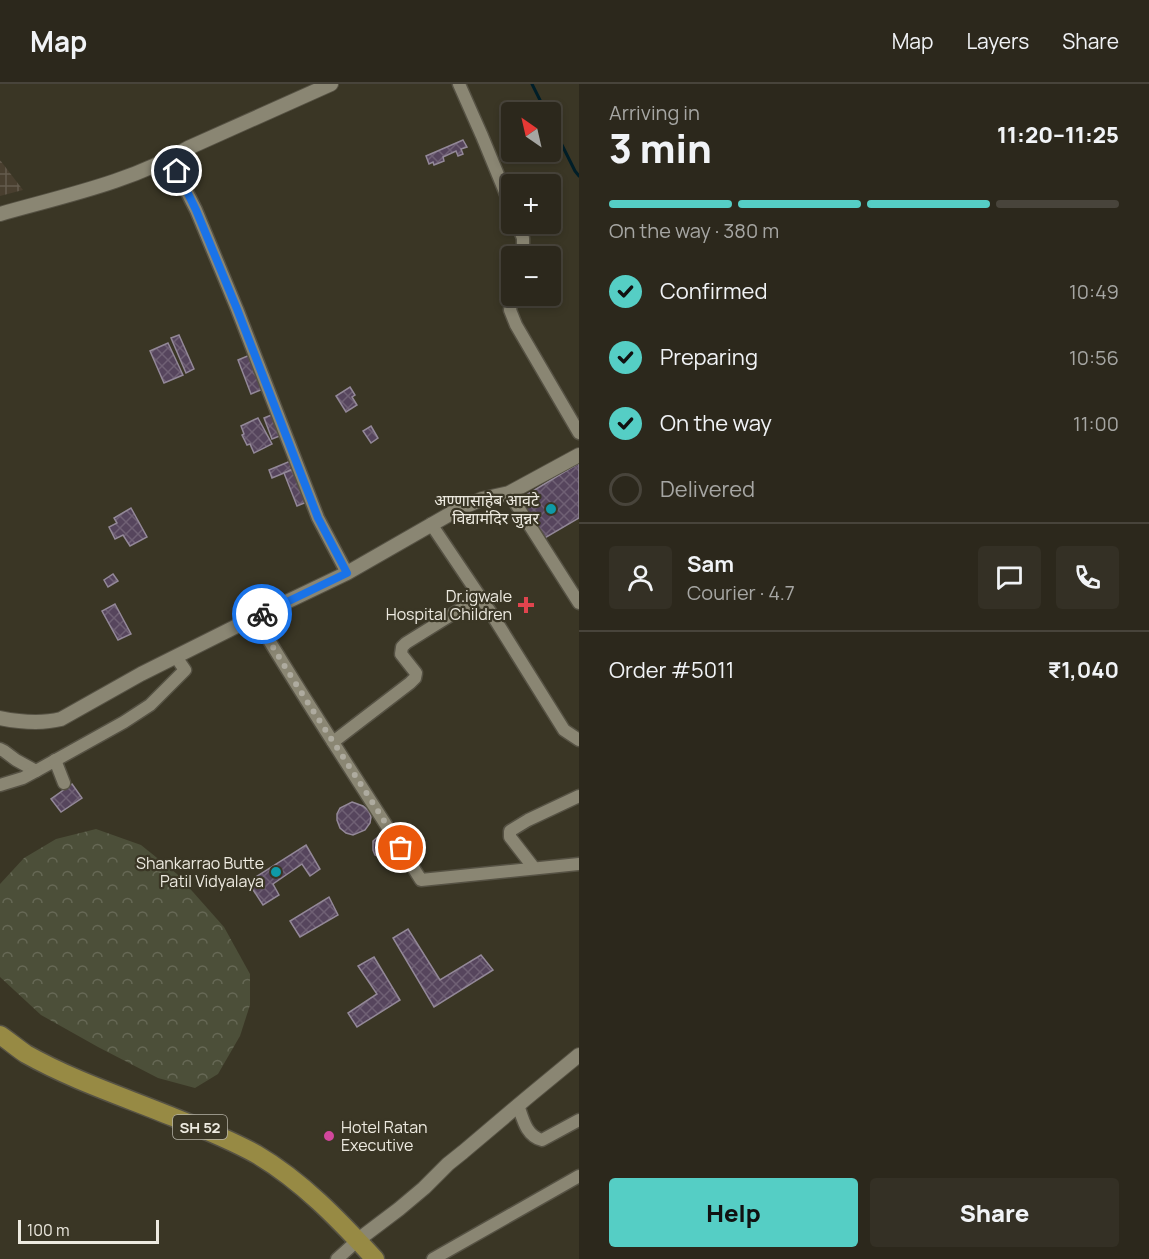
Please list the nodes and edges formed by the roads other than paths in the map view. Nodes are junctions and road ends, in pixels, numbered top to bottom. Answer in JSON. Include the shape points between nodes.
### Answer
{"nodes":[{"id":1,"x":331,"y":84,"type":"edge"},
{"id":2,"x":459,"y":84,"type":"edge"},
{"id":3,"x":170,"y":159,"type":"junction"},
{"id":4,"x":501,"y":182,"type":"edge"},
{"id":5,"x":0,"y":214,"type":"edge"},
{"id":6,"x":511,"y":306,"type":"edge"},
{"id":7,"x":579,"y":433,"type":"edge"},
{"id":8,"x":579,"y":455,"type":"edge"},
{"id":9,"x":510,"y":493,"type":"junction"},
{"id":10,"x":431,"y":524,"type":"junction"},
{"id":11,"x":347,"y":573,"type":"junction"},
{"id":12,"x":480,"y":597,"type":"junction"},
{"id":13,"x":579,"y":603,"type":"edge"},
{"id":14,"x":255,"y":617,"type":"junction"},
{"id":15,"x":176,"y":657,"type":"junction"},
{"id":16,"x":0,"y":718,"type":"edge"},
{"id":17,"x":579,"y":740,"type":"edge"},
{"id":18,"x":333,"y":742,"type":"junction"},
{"id":19,"x":0,"y":750,"type":"edge"},
{"id":20,"x":55,"y":760,"type":"junction"},
{"id":21,"x":36,"y":771,"type":"junction"},
{"id":22,"x":64,"y":783,"type":"dead end"},
{"id":23,"x":0,"y":784,"type":"edge"},
{"id":24,"x":579,"y":796,"type":"edge"},
{"id":25,"x":579,"y":864,"type":"edge"},
{"id":26,"x":534,"y":868,"type":"junction"},
{"id":27,"x":0,"y":1035,"type":"edge"},
{"id":28,"x":579,"y":1055,"type":"edge"},
{"id":29,"x":518,"y":1105,"type":"junction"},
{"id":30,"x":579,"y":1120,"type":"edge"},
{"id":31,"x":579,"y":1176,"type":"edge"},
{"id":32,"x":358,"y":1240,"type":"junction"},
{"id":33,"x":337,"y":1259,"type":"edge"},
{"id":34,"x":375,"y":1259,"type":"edge"},
{"id":35,"x":433,"y":1259,"type":"edge"}],
"edges":[{"from":1,"to":3,"type":"street"},
{"from":2,"to":4,"type":"street"},
{"from":3,"to":5,"type":"street","via":[[86,190]]},
{"from":3,"to":11,"type":"street","via":[[237,309],[318,518]]},
{"from":6,"to":7,"type":"street","via":[[516,325]]},
{"from":8,"to":9,"type":"street"},
{"from":9,"to":10,"type":"street","via":[[482,499]]},
{"from":9,"to":13,"type":"street"},
{"from":10,"to":11,"type":"street"},
{"from":10,"to":12,"type":"street"},
{"from":11,"to":14,"type":"street"},
{"from":12,"to":17,"type":"street","via":[[564,730]]},
{"from":12,"to":18,"type":"street","via":[[406,643],[401,654],[416,673],[415,678]]},
{"from":14,"to":15,"type":"street"},
{"from":14,"to":18,"type":"street"},
{"from":15,"to":16,"type":"street","via":[[61,719],[48,722]]},
{"from":15,"to":20,"type":"street","via":[[185,670],[150,705]]},
{"from":18,"to":26,"type":"street","via":[[421,880]]},
{"from":19,"to":21,"type":"street"},
{"from":20,"to":21,"type":"street"},
{"from":20,"to":22,"type":"street"},
{"from":21,"to":23,"type":"street"},
{"from":24,"to":26,"type":"street","via":[[510,831],[510,837]]},
{"from":25,"to":26,"type":"street"},
{"from":27,"to":32,"type":"main road","number":"SH 52","via":[[54,1068],[256,1154],[331,1211]]},
{"from":28,"to":29,"type":"street"},
{"from":29,"to":30,"type":"street","via":[[533,1138],[542,1140]]},
{"from":29,"to":32,"type":"street"},
{"from":31,"to":35,"type":"street"},
{"from":32,"to":33,"type":"street"},
{"from":32,"to":34,"type":"main road","number":"SH 52"}]}
